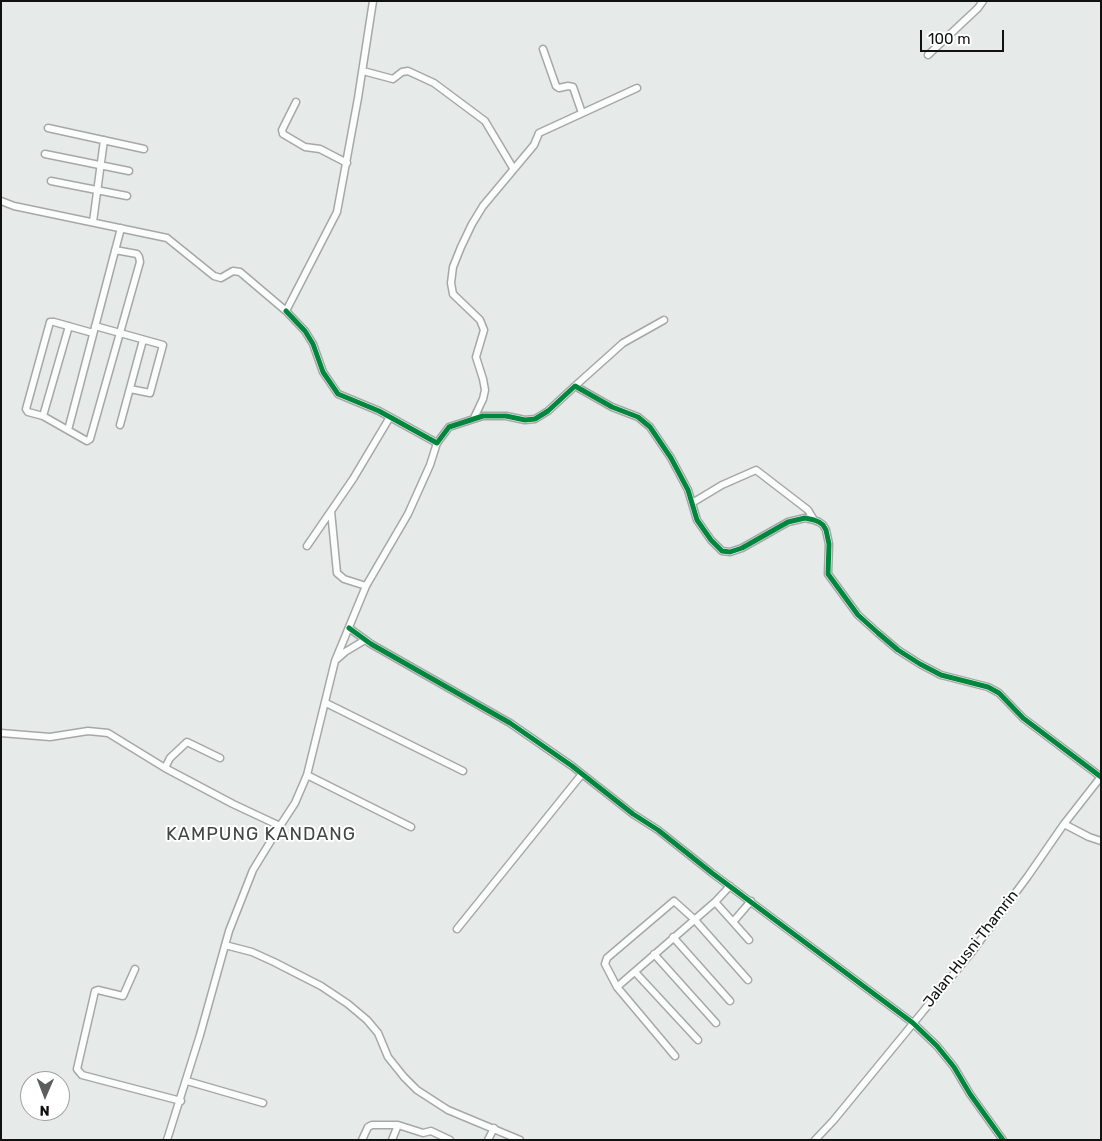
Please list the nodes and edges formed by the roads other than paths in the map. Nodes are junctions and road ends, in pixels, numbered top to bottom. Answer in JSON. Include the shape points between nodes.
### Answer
{"nodes":[{"id":1,"x":373,"y":1,"type":"edge"},
{"id":2,"x":983,"y":1,"type":"edge"},
{"id":3,"x":543,"y":49,"type":"dead end"},
{"id":4,"x":928,"y":55,"type":"dead end"},
{"id":5,"x":363,"y":71,"type":"junction"},
{"id":6,"x":638,"y":88,"type":"dead end"},
{"id":7,"x":296,"y":102,"type":"dead end"},
{"id":8,"x":582,"y":113,"type":"junction"},
{"id":9,"x":48,"y":128,"type":"dead end"},
{"id":10,"x":104,"y":140,"type":"junction"},
{"id":11,"x":144,"y":149,"type":"dead end"},
{"id":12,"x":45,"y":154,"type":"dead end"},
{"id":13,"x":347,"y":163,"type":"junction"},
{"id":14,"x":511,"y":165,"type":"junction"},
{"id":15,"x":100,"y":166,"type":"junction"},
{"id":16,"x":129,"y":171,"type":"dead end"},
{"id":17,"x":51,"y":181,"type":"dead end"},
{"id":18,"x":97,"y":191,"type":"junction"},
{"id":19,"x":127,"y":196,"type":"dead end"},
{"id":20,"x":1,"y":201,"type":"edge"},
{"id":21,"x":93,"y":222,"type":"junction"},
{"id":22,"x":121,"y":228,"type":"junction"},
{"id":23,"x":115,"y":250,"type":"junction"},
{"id":24,"x":286,"y":311,"type":"junction"},
{"id":25,"x":664,"y":320,"type":"dead end"},
{"id":26,"x":69,"y":326,"type":"junction"},
{"id":27,"x":94,"y":329,"type":"junction"},
{"id":28,"x":120,"y":333,"type":"junction"},
{"id":29,"x":144,"y":340,"type":"junction"},
{"id":30,"x":575,"y":386,"type":"junction"},
{"id":31,"x":130,"y":389,"type":"junction"},
{"id":32,"x":43,"y":416,"type":"junction"},
{"id":33,"x":390,"y":417,"type":"junction"},
{"id":34,"x":474,"y":418,"type":"junction"},
{"id":35,"x":120,"y":425,"type":"dead end"},
{"id":36,"x":68,"y":430,"type":"junction"},
{"id":37,"x":438,"y":443,"type":"junction"},
{"id":38,"x":692,"y":503,"type":"junction"},
{"id":39,"x":331,"y":511,"type":"junction"},
{"id":40,"x":814,"y":520,"type":"junction"},
{"id":41,"x":307,"y":546,"type":"dead end"},
{"id":42,"x":366,"y":586,"type":"junction"},
{"id":43,"x":349,"y":628,"type":"junction"},
{"id":44,"x":365,"y":640,"type":"junction"},
{"id":45,"x":335,"y":661,"type":"junction"},
{"id":46,"x":326,"y":702,"type":"junction"},
{"id":47,"x":1,"y":733,"type":"edge"},
{"id":48,"x":220,"y":758,"type":"dead end"},
{"id":49,"x":165,"y":768,"type":"junction"},
{"id":50,"x":462,"y":771,"type":"dead end"},
{"id":51,"x":582,"y":774,"type":"junction"},
{"id":52,"x":307,"y":775,"type":"junction"},
{"id":53,"x":1101,"y":777,"type":"edge"},
{"id":54,"x":1064,"y":824,"type":"junction"},
{"id":55,"x":280,"y":826,"type":"junction"},
{"id":56,"x":412,"y":826,"type":"dead end"},
{"id":57,"x":1101,"y":841,"type":"edge"},
{"id":58,"x":730,"y":886,"type":"junction"},
{"id":59,"x":751,"y":901,"type":"junction"},
{"id":60,"x":715,"y":902,"type":"junction"},
{"id":61,"x":694,"y":919,"type":"junction"},
{"id":62,"x":733,"y":922,"type":"junction"},
{"id":63,"x":457,"y":929,"type":"dead end"},
{"id":64,"x":673,"y":937,"type":"junction"},
{"id":65,"x":749,"y":940,"type":"dead end"},
{"id":66,"x":225,"y":945,"type":"junction"},
{"id":67,"x":654,"y":954,"type":"junction"},
{"id":68,"x":135,"y":969,"type":"dead end"},
{"id":69,"x":635,"y":972,"type":"junction"},
{"id":70,"x":748,"y":980,"type":"dead end"},
{"id":71,"x":617,"y":987,"type":"junction"},
{"id":72,"x":730,"y":1001,"type":"dead end"},
{"id":73,"x":716,"y":1023,"type":"dead end"},
{"id":74,"x":913,"y":1023,"type":"junction"},
{"id":75,"x":698,"y":1040,"type":"dead end"},
{"id":76,"x":675,"y":1056,"type":"dead end"},
{"id":77,"x":187,"y":1081,"type":"junction"},
{"id":78,"x":180,"y":1101,"type":"junction"},
{"id":79,"x":263,"y":1103,"type":"dead end"},
{"id":80,"x":398,"y":1125,"type":"junction"},
{"id":81,"x":494,"y":1128,"type":"junction"},
{"id":82,"x":422,"y":1136,"type":"edge"},
{"id":83,"x":167,"y":1140,"type":"edge"},
{"id":84,"x":362,"y":1140,"type":"edge"},
{"id":85,"x":392,"y":1140,"type":"edge"},
{"id":86,"x":450,"y":1140,"type":"edge"},
{"id":87,"x":488,"y":1140,"type":"edge"},
{"id":88,"x":520,"y":1140,"type":"edge"},
{"id":89,"x":815,"y":1140,"type":"edge"},
{"id":90,"x":1003,"y":1140,"type":"edge"}],
"edges":[{"from":1,"to":5,"type":"street"},
{"from":2,"to":4,"type":"street"},
{"from":3,"to":8,"type":"street","via":[[556,86],[573,87]]},
{"from":5,"to":13,"type":"street"},
{"from":5,"to":14,"type":"street","via":[[394,79],[408,71],[434,83],[485,121]]},
{"from":6,"to":8,"type":"street"},
{"from":7,"to":13,"type":"street","via":[[283,134],[305,147],[320,149]]},
{"from":8,"to":14,"type":"street","via":[[539,133],[534,145]]},
{"from":9,"to":10,"type":"street"},
{"from":10,"to":11,"type":"street"},
{"from":10,"to":15,"type":"street"},
{"from":12,"to":15,"type":"street"},
{"from":13,"to":24,"type":"street","via":[[337,212]]},
{"from":14,"to":34,"type":"street","via":[[460,247],[451,282],[453,294],[480,320],[484,330],[476,357],[483,379],[483,399]]},
{"from":15,"to":16,"type":"street"},
{"from":15,"to":18,"type":"street"},
{"from":17,"to":18,"type":"street"},
{"from":18,"to":19,"type":"street"},
{"from":18,"to":21,"type":"street"},
{"from":20,"to":21,"type":"street"},
{"from":21,"to":22,"type":"street"},
{"from":22,"to":23,"type":"street"},
{"from":22,"to":24,"type":"street","via":[[167,238],[218,277],[240,272]]},
{"from":23,"to":27,"type":"street"},
{"from":23,"to":28,"type":"street","via":[[137,254],[140,262]]},
{"from":24,"to":33,"type":"street","via":[[305,331],[323,372],[338,394]]},
{"from":25,"to":30,"type":"street","via":[[623,343]]},
{"from":26,"to":27,"type":"street"},
{"from":26,"to":32,"type":"street"},
{"from":26,"to":32,"type":"street","via":[[52,321],[49,324],[26,409]]},
{"from":27,"to":28,"type":"street"},
{"from":27,"to":36,"type":"street"},
{"from":28,"to":29,"type":"street"},
{"from":28,"to":36,"type":"street","via":[[90,439]]},
{"from":29,"to":31,"type":"street"},
{"from":29,"to":31,"type":"street","via":[[163,347],[150,394]]},
{"from":30,"to":34,"type":"street","via":[[535,419],[506,416]]},
{"from":30,"to":38,"type":"street","via":[[612,407],[638,417],[650,427],[682,476]]},
{"from":31,"to":35,"type":"street"},
{"from":32,"to":36,"type":"street"},
{"from":33,"to":37,"type":"street"},
{"from":33,"to":39,"type":"street"},
{"from":34,"to":37,"type":"street","via":[[450,428]]},
{"from":37,"to":42,"type":"street","via":[[408,514]]},
{"from":38,"to":40,"type":"street","via":[[756,470],[808,510]]},
{"from":38,"to":40,"type":"street","via":[[697,520],[722,551],[742,548],[788,522],[805,518]]},
{"from":39,"to":41,"type":"street"},
{"from":39,"to":42,"type":"street","via":[[337,573],[344,580]]},
{"from":40,"to":53,"type":"street","via":[[826,530],[828,574],[858,615],[878,633],[898,650],[941,675],[999,693],[1023,718]]},
{"from":42,"to":43,"type":"street"},
{"from":43,"to":44,"type":"street"},
{"from":43,"to":45,"type":"street"},
{"from":44,"to":45,"type":"street"},
{"from":44,"to":51,"type":"street","via":[[510,723]]},
{"from":45,"to":46,"type":"street"},
{"from":46,"to":50,"type":"street"},
{"from":46,"to":52,"type":"street"},
{"from":47,"to":49,"type":"street","via":[[50,737],[99,731],[108,733]]},
{"from":48,"to":49,"type":"street","via":[[187,742],[170,758]]},
{"from":49,"to":55,"type":"street"},
{"from":51,"to":58,"type":"street"},
{"from":51,"to":63,"type":"street"},
{"from":52,"to":55,"type":"street"},
{"from":52,"to":56,"type":"street"},
{"from":53,"to":54,"type":"street","name":"Jalan Husni Thamrin"},
{"from":54,"to":57,"type":"street"},
{"from":54,"to":74,"type":"street","name":"Jalan Husni Thamrin","via":[[971,953]]},
{"from":55,"to":66,"type":"street","via":[[253,870]]},
{"from":58,"to":59,"type":"street"},
{"from":58,"to":60,"type":"street"},
{"from":59,"to":62,"type":"street"},
{"from":59,"to":74,"type":"street"},
{"from":60,"to":61,"type":"street"},
{"from":60,"to":62,"type":"street"},
{"from":61,"to":64,"type":"street"},
{"from":61,"to":70,"type":"street"},
{"from":61,"to":71,"type":"street","via":[[673,901],[607,958],[605,964]]},
{"from":62,"to":65,"type":"street"},
{"from":64,"to":67,"type":"street"},
{"from":64,"to":72,"type":"street"},
{"from":66,"to":77,"type":"street"},
{"from":66,"to":81,"type":"street","via":[[274,962],[348,1004],[367,1020],[378,1034],[388,1057],[417,1090],[448,1110]]},
{"from":67,"to":69,"type":"street"},
{"from":67,"to":73,"type":"street"},
{"from":68,"to":78,"type":"street","via":[[123,996],[95,991],[77,1069],[82,1075]]},
{"from":69,"to":71,"type":"street"},
{"from":69,"to":75,"type":"street"},
{"from":71,"to":76,"type":"street"},
{"from":74,"to":89,"type":"street","name":"Jalan Husni Thamrin"},
{"from":74,"to":90,"type":"street","via":[[954,1067]]},
{"from":77,"to":78,"type":"street"},
{"from":77,"to":79,"type":"street"},
{"from":78,"to":83,"type":"street"},
{"from":80,"to":82,"type":"street"},
{"from":80,"to":84,"type":"street","via":[[369,1126]]},
{"from":80,"to":85,"type":"street"},
{"from":81,"to":87,"type":"street"},
{"from":81,"to":88,"type":"street"},
{"from":82,"to":86,"type":"street","via":[[431,1131]]}]}
